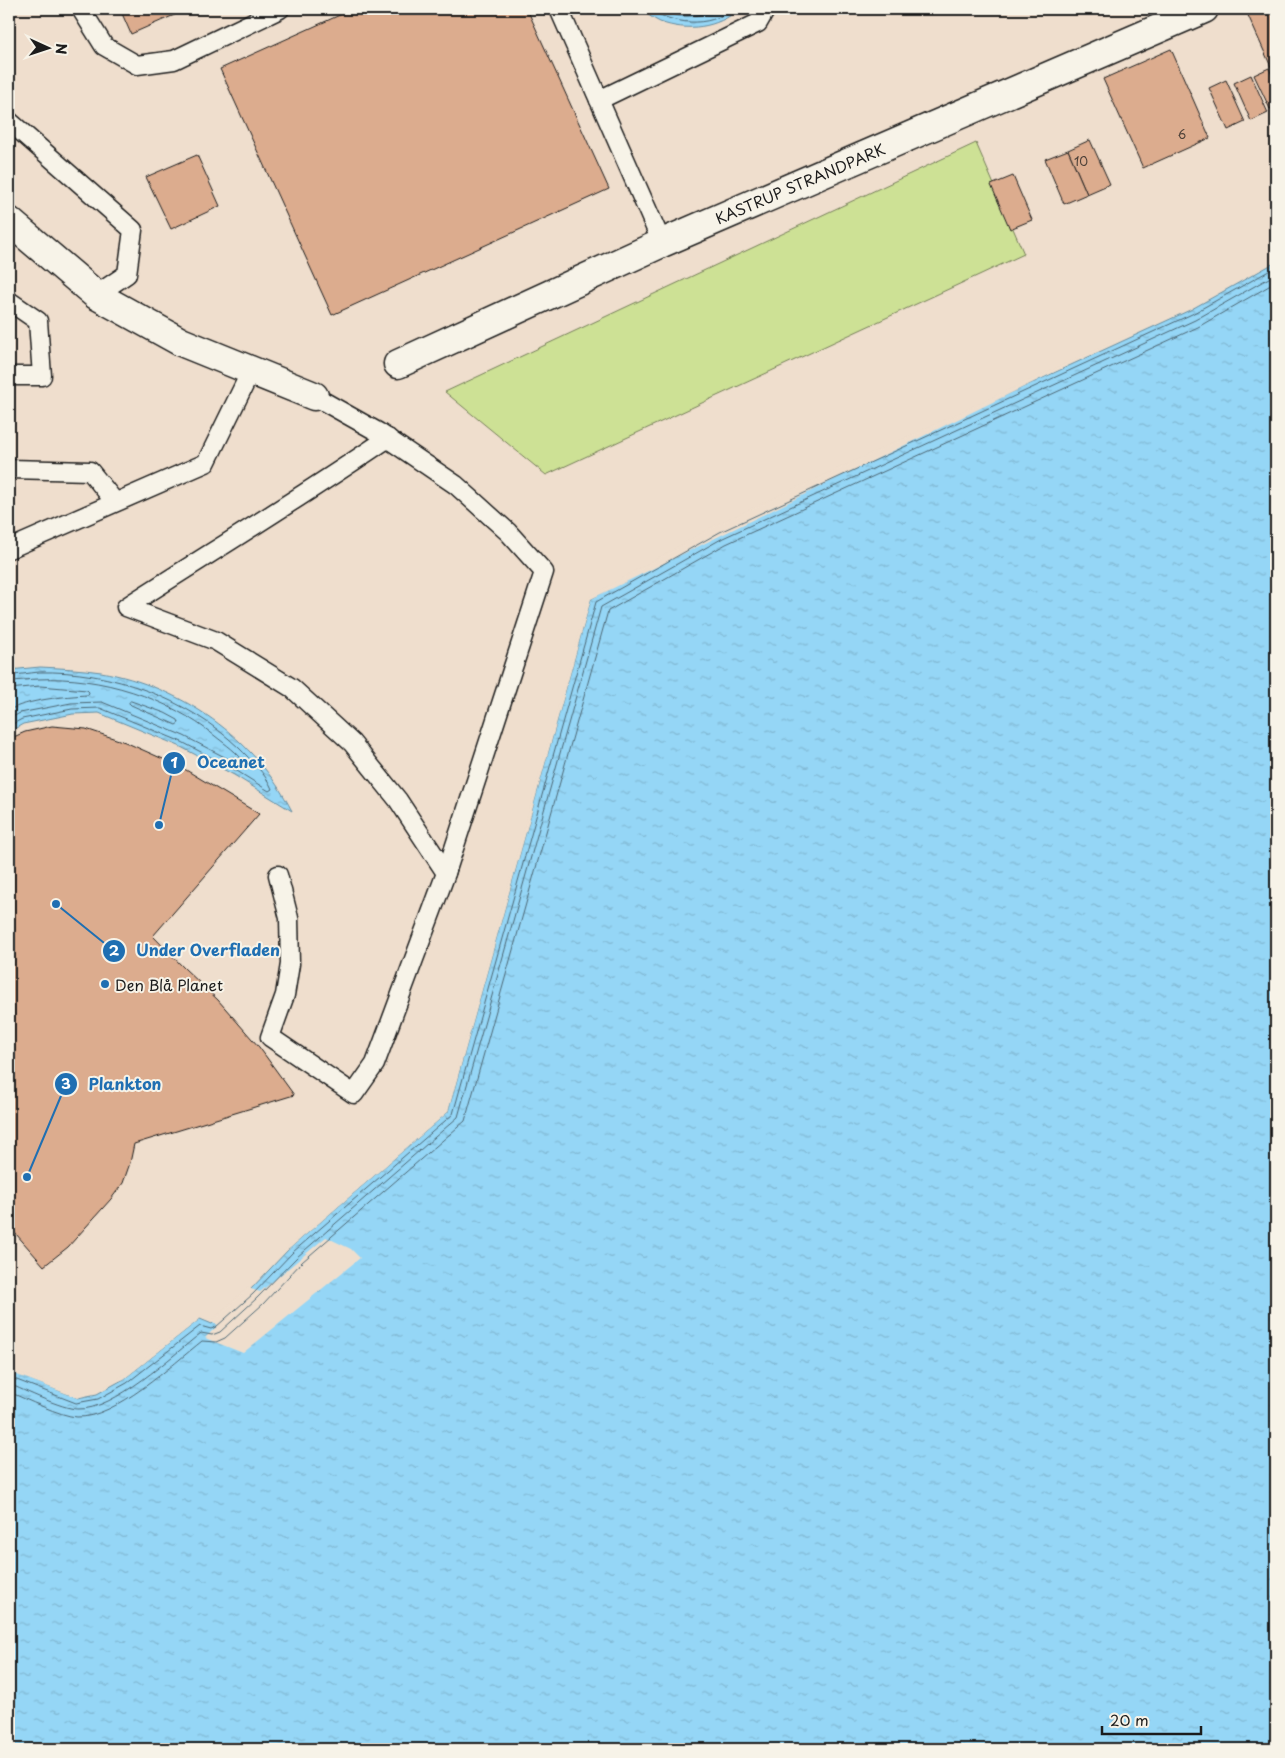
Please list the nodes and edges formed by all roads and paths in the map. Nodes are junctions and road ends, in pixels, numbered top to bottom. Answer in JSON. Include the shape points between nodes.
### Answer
{"nodes":[{"id":1,"x":81,"y":9,"type":"edge"},
{"id":2,"x":280,"y":9,"type":"edge"},
{"id":3,"x":559,"y":9,"type":"edge"},
{"id":4,"x":766,"y":9,"type":"edge"},
{"id":5,"x":1204,"y":9,"type":"edge"},
{"id":6,"x":599,"y":100,"type":"junction"},
{"id":7,"x":9,"y":122,"type":"edge"},
{"id":8,"x":9,"y":221,"type":"edge"},
{"id":9,"x":662,"y":243,"type":"junction"},
{"id":10,"x":96,"y":295,"type":"junction"},
{"id":11,"x":9,"y":301,"type":"edge"},
{"id":12,"x":398,"y":364,"type":"dead end"},
{"id":13,"x":251,"y":371,"type":"junction"},
{"id":14,"x":9,"y":376,"type":"edge"},
{"id":15,"x":314,"y":396,"type":"joint"},
{"id":16,"x":388,"y":438,"type":"junction"},
{"id":17,"x":9,"y":469,"type":"edge"},
{"id":18,"x":115,"y":502,"type":"junction"},
{"id":19,"x":9,"y":549,"type":"edge"},
{"id":20,"x":446,"y":872,"type":"junction"},
{"id":21,"x":278,"y":875,"type":"dead end"}],
"edges":[{"from":1,"to":2,"type":"lane","via":[[104,46],[137,66],[174,60]]},
{"from":3,"to":6,"type":"lane"},
{"from":4,"to":6,"type":"lane","via":[[758,23]]},
{"from":5,"to":9,"type":"street","name":"KASTRUP STRANDPARK"},
{"from":6,"to":9,"type":"lane"},
{"from":7,"to":10,"type":"lane","via":[[133,230],[127,274]]},
{"from":8,"to":10,"type":"street"},
{"from":9,"to":12,"type":"street","name":"KASTRUP STRANDPARK"},
{"from":10,"to":13,"type":"street","via":[[181,342]]},
{"from":11,"to":14,"type":"lane","via":[[38,321],[42,376]]},
{"from":13,"to":15,"type":"street"},
{"from":13,"to":18,"type":"lane","via":[[206,463]]},
{"from":15,"to":16,"type":"lane"},
{"from":16,"to":20,"type":"lane","via":[[456,485],[508,532],[544,572]]},
{"from":16,"to":20,"type":"lane","via":[[126,607],[216,641],[292,688],[352,743],[398,800]]},
{"from":17,"to":18,"type":"lane","via":[[90,471]]},
{"from":18,"to":19,"type":"lane"},
{"from":20,"to":21,"type":"lane","via":[[375,1064],[354,1094],[270,1037],[285,995],[290,964],[289,918]]}]}
